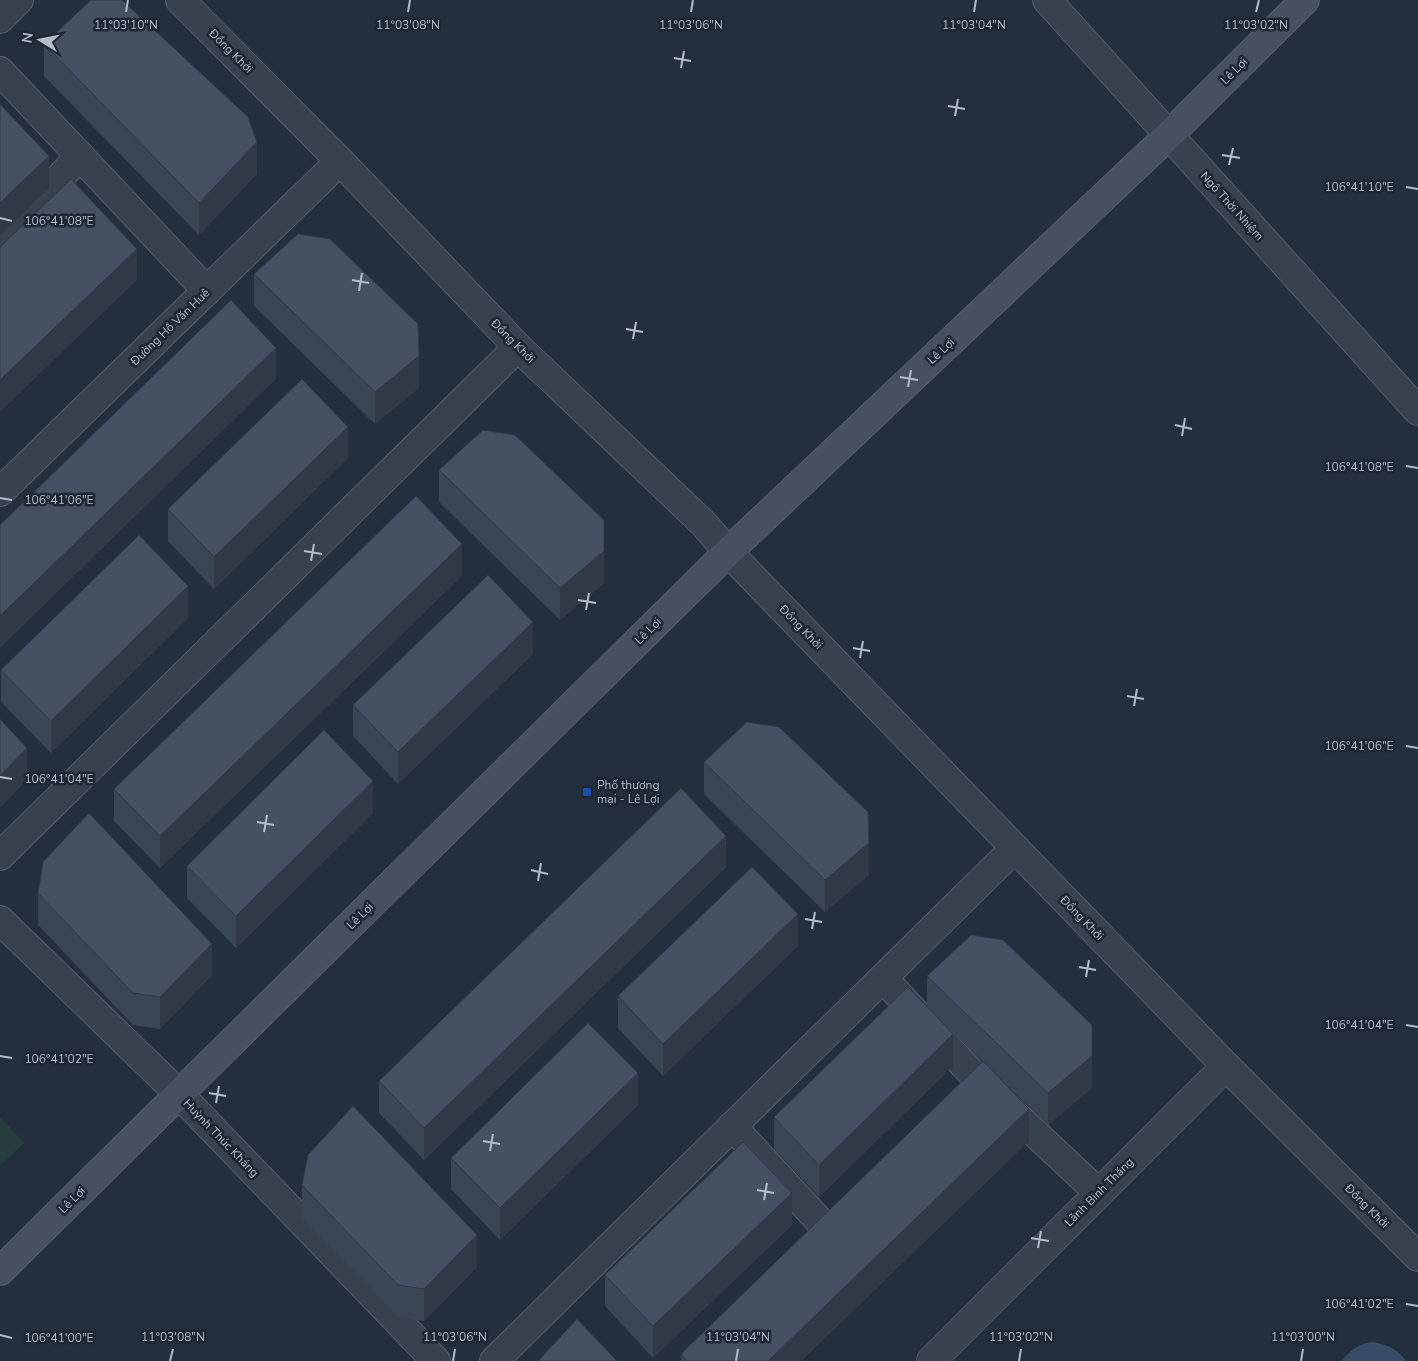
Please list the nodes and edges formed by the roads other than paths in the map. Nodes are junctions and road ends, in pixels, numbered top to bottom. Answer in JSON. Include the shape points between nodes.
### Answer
{"nodes":[{"id":1,"x":20,"y":0,"type":"edge"},
{"id":2,"x":180,"y":0,"type":"edge"},
{"id":3,"x":1047,"y":0,"type":"edge"},
{"id":4,"x":1305,"y":0,"type":"edge"},
{"id":5,"x":0,"y":19,"type":"edge"},
{"id":6,"x":0,"y":71,"type":"edge"},
{"id":7,"x":1169,"y":135,"type":"junction"},
{"id":8,"x":80,"y":156,"type":"junction"},
{"id":9,"x":340,"y":161,"type":"junction"},
{"id":10,"x":0,"y":241,"type":"edge"},
{"id":11,"x":207,"y":291,"type":"junction"},
{"id":12,"x":518,"y":347,"type":"junction"},
{"id":13,"x":1418,"y":411,"type":"edge"},
{"id":14,"x":0,"y":492,"type":"edge"},
{"id":15,"x":728,"y":552,"type":"junction"},
{"id":16,"x":1015,"y":848,"type":"junction"},
{"id":17,"x":0,"y":856,"type":"edge"},
{"id":18,"x":0,"y":920,"type":"edge"},
{"id":19,"x":883,"y":978,"type":"junction"},
{"id":20,"x":1226,"y":1066,"type":"junction"},
{"id":21,"x":179,"y":1094,"type":"junction"},
{"id":22,"x":732,"y":1126,"type":"junction"},
{"id":23,"x":1099,"y":1193,"type":"junction"},
{"id":24,"x":844,"y":1204,"type":"edge"},
{"id":25,"x":822,"y":1224,"type":"junction"},
{"id":26,"x":802,"y":1244,"type":"edge"},
{"id":27,"x":1418,"y":1257,"type":"edge"},
{"id":28,"x":0,"y":1271,"type":"edge"},
{"id":29,"x":436,"y":1361,"type":"edge"},
{"id":30,"x":494,"y":1361,"type":"edge"},
{"id":31,"x":931,"y":1361,"type":"edge"}],
"edges":[{"from":1,"to":5,"type":"street"},
{"from":2,"to":9,"type":"street","name":"Đồng Khởi"},
{"from":3,"to":7,"type":"street","name":"Ngô Thời Nhiệm"},
{"from":4,"to":7,"type":"main road","name":"Lê Lợi"},
{"from":6,"to":8,"type":"street"},
{"from":7,"to":13,"type":"street","name":"Ngô Thời Nhiệm"},
{"from":7,"to":15,"type":"main road","name":"Lê Lợi"},
{"from":8,"to":10,"type":"street"},
{"from":8,"to":11,"type":"street"},
{"from":9,"to":11,"type":"street","name":"Đường Hồ Văn Huê"},
{"from":9,"to":12,"type":"street","name":"Đồng Khởi"},
{"from":11,"to":14,"type":"street","name":"Đường Hồ Văn Huê"},
{"from":12,"to":15,"type":"street","name":"Đồng Khởi","via":[[704,524]]},
{"from":12,"to":17,"type":"street"},
{"from":15,"to":16,"type":"street","name":"Đồng Khởi"},
{"from":15,"to":21,"type":"main road","name":"Lê Lợi"},
{"from":16,"to":19,"type":"street"},
{"from":16,"to":20,"type":"street","name":"Đồng Khởi"},
{"from":18,"to":21,"type":"street","name":"Huỳnh Thúc Kháng"},
{"from":19,"to":22,"type":"street"},
{"from":19,"to":23,"type":"street","via":[[972,1088]]},
{"from":20,"to":23,"type":"street","name":"Lãnh Binh Thăng"},
{"from":20,"to":27,"type":"street","name":"Đồng Khởi"},
{"from":21,"to":28,"type":"main road","name":"Lê Lợi"},
{"from":21,"to":29,"type":"street","name":"Huỳnh Thúc Kháng"},
{"from":22,"to":25,"type":"street"},
{"from":22,"to":30,"type":"street"},
{"from":23,"to":31,"type":"street","name":"Lãnh Binh Thăng"},
{"from":24,"to":25,"type":"street"},
{"from":25,"to":26,"type":"street"}]}
